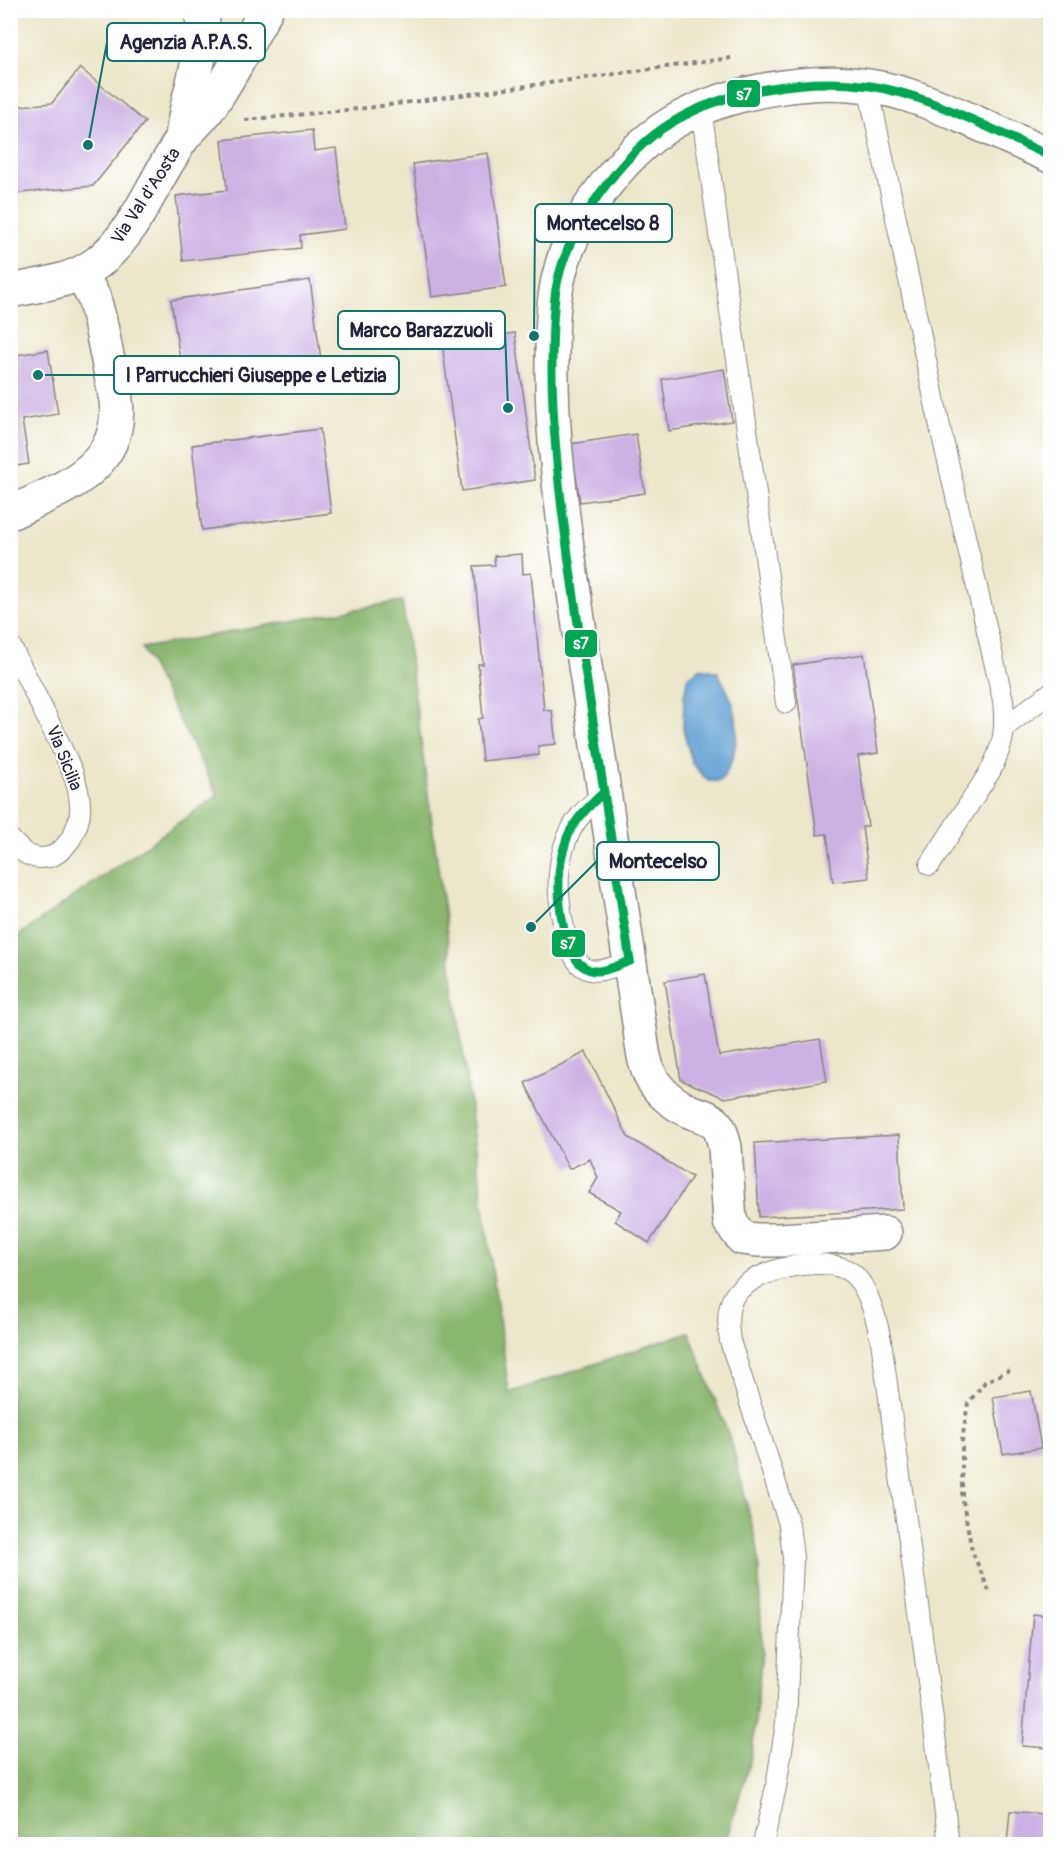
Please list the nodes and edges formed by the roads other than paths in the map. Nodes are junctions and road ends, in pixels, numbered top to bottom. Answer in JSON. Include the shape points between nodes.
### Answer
{"nodes":[{"id":1,"x":202,"y":10,"type":"edge"},
{"id":2,"x":266,"y":10,"type":"edge"},
{"id":3,"x":868,"y":86,"type":"junction"},
{"id":4,"x":701,"y":108,"type":"junction"},
{"id":5,"x":182,"y":139,"type":"junction"},
{"id":6,"x":1050,"y":156,"type":"edge"},
{"id":7,"x":81,"y":274,"type":"junction"},
{"id":8,"x":10,"y":291,"type":"edge"},
{"id":9,"x":10,"y":513,"type":"edge"},
{"id":10,"x":10,"y":645,"type":"edge"},
{"id":11,"x":1050,"y":693,"type":"edge"},
{"id":12,"x":786,"y":704,"type":"dead end"},
{"id":13,"x":1006,"y":726,"type":"junction"},
{"id":14,"x":604,"y":792,"type":"junction"},
{"id":15,"x":10,"y":839,"type":"edge"},
{"id":16,"x":930,"y":865,"type":"dead end"},
{"id":17,"x":630,"y":961,"type":"junction"},
{"id":18,"x":885,"y":1233,"type":"dead end"},
{"id":19,"x":763,"y":1845,"type":"edge"},
{"id":20,"x":949,"y":1845,"type":"edge"}],
"edges":[{"from":1,"to":5,"type":"street","name":"Via Val d'Aosta","via":[[200,55],[185,108]]},
{"from":2,"to":5,"type":"street","name":"Via Val d'Aosta","via":[[210,107]]},
{"from":3,"to":4,"type":"street","via":[[802,85],[765,90]]},
{"from":3,"to":6,"type":"street","via":[[913,96]]},
{"from":3,"to":13,"type":"lane"},
{"from":4,"to":12,"type":"lane"},
{"from":4,"to":14,"type":"street","via":[[655,135],[614,174],[572,237],[556,293],[552,378],[557,474]]},
{"from":5,"to":7,"type":"street","name":"Via Val d'Aosta","via":[[128,229],[106,255]]},
{"from":7,"to":8,"type":"street","name":"Via Val d'Aosta"},
{"from":7,"to":9,"type":"street","via":[[94,298],[100,321],[117,410],[114,436],[87,473]]},
{"from":10,"to":15,"type":"lane","name":"Via Sicilia","via":[[66,757],[81,808],[68,843],[50,857],[22,853]]},
{"from":11,"to":13,"type":"lane"},
{"from":13,"to":16,"type":"lane","via":[[991,770]]},
{"from":14,"to":17,"type":"street"},
{"from":14,"to":17,"type":"lane","via":[[579,818],[566,843],[559,876],[561,911],[572,953],[588,970]]},
{"from":17,"to":18,"type":"street","via":[[649,1074],[673,1101],[717,1124],[725,1147],[730,1222],[738,1234],[757,1240]]},
{"from":19,"to":20,"type":"lane","via":[[786,1723],[794,1558],[789,1524],[727,1326],[734,1297],[751,1281],[778,1270],[817,1264],[835,1265],[853,1274],[868,1297],[881,1341]]}]}
